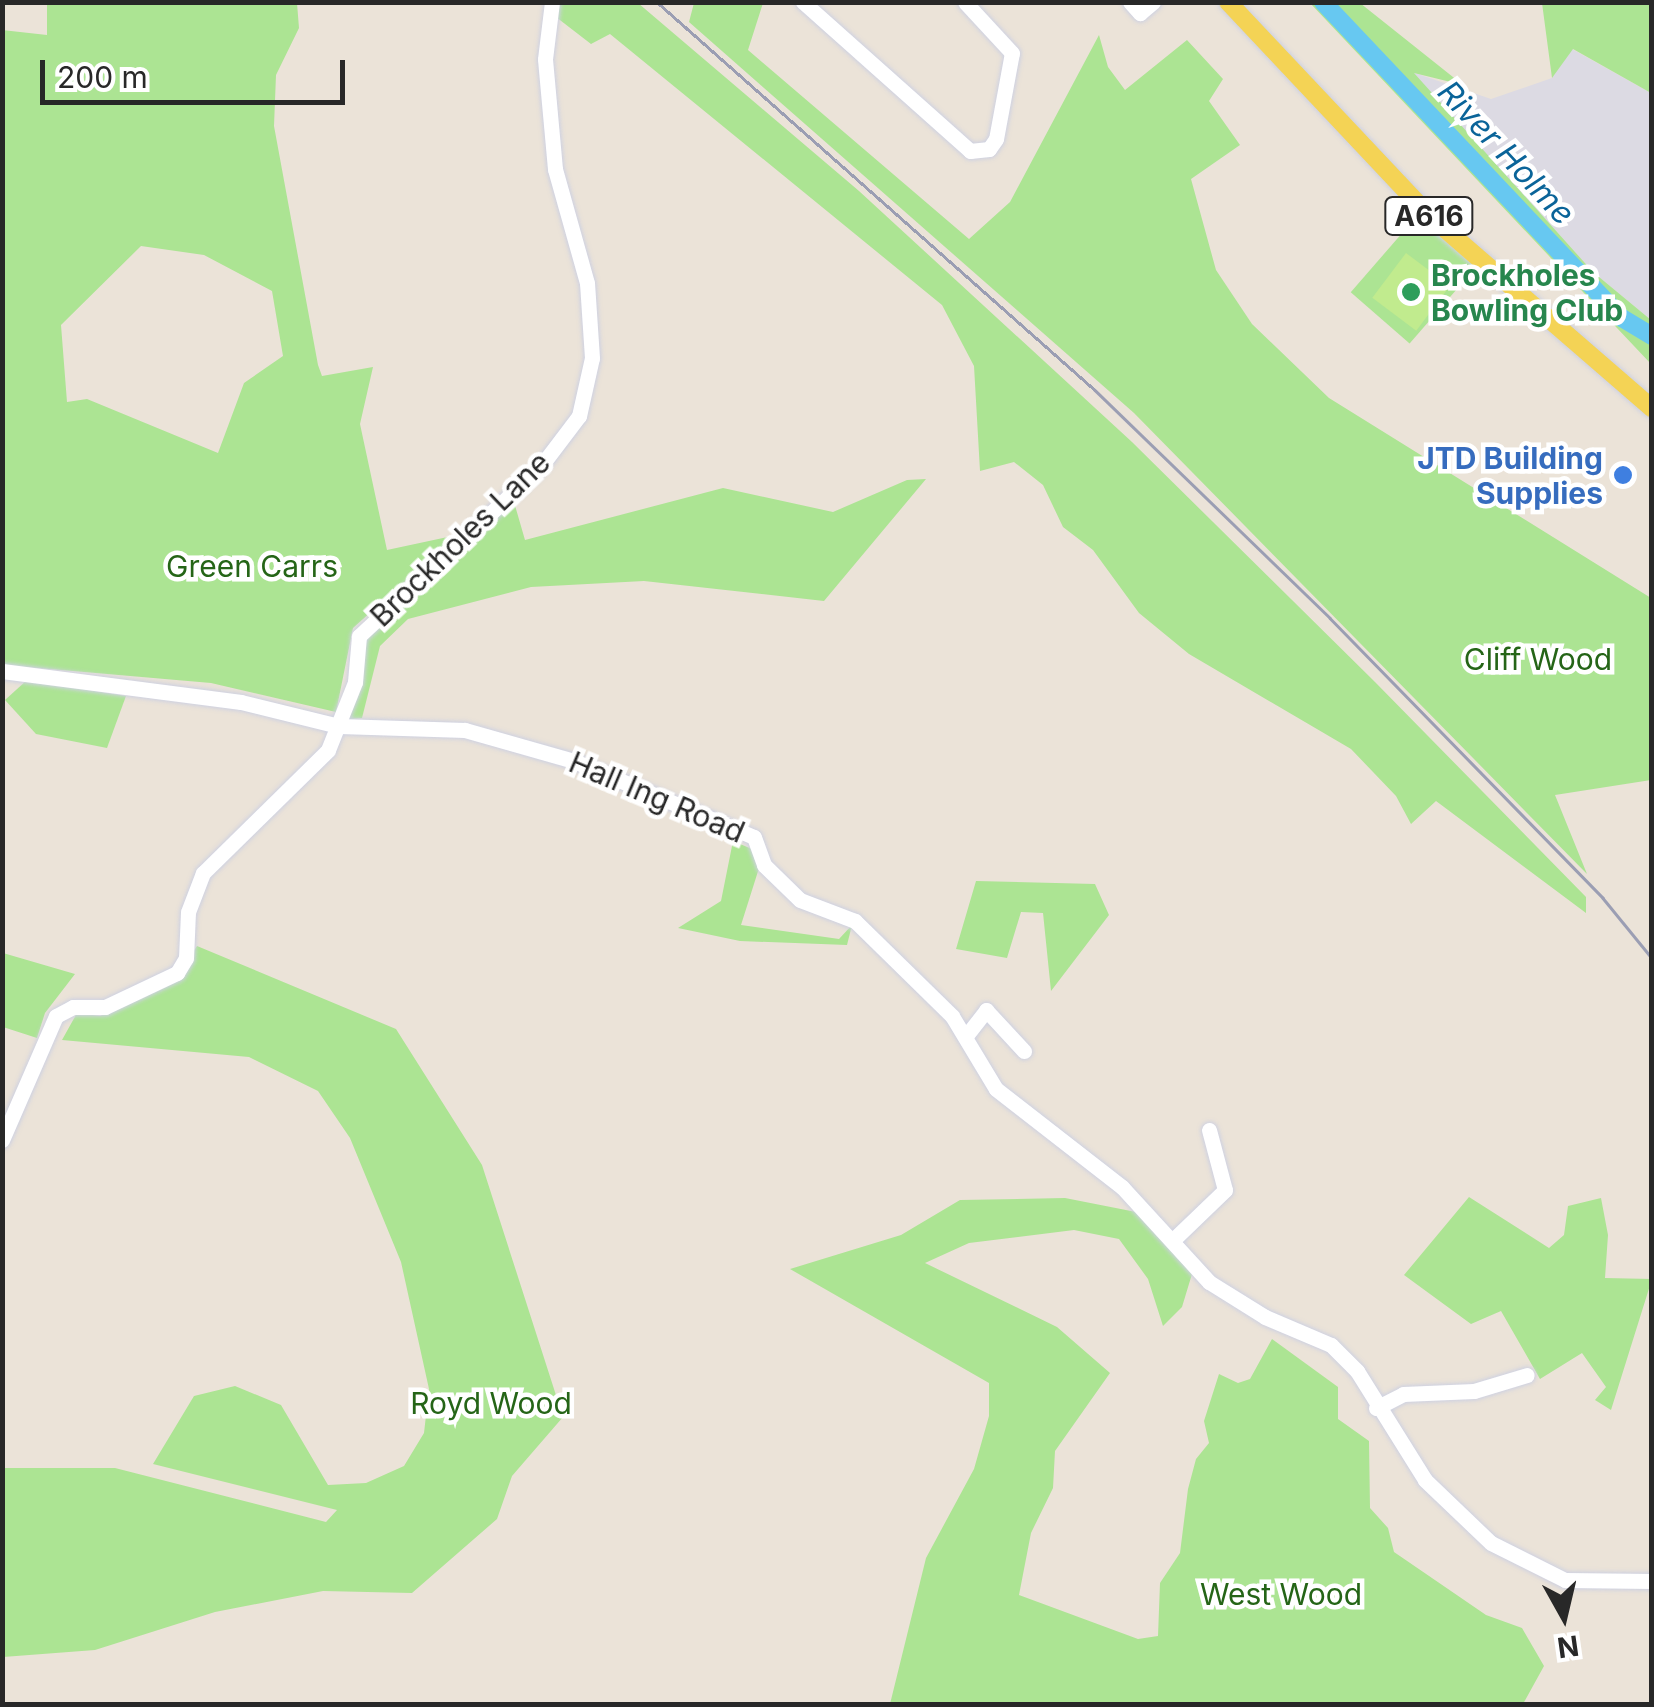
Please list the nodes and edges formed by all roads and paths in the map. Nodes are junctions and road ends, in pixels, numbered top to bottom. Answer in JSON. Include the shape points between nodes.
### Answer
{"nodes":[{"id":1,"x":552,"y":2,"type":"edge"},
{"id":2,"x":965,"y":2,"type":"edge"},
{"id":3,"x":1130,"y":2,"type":"edge"},
{"id":4,"x":1153,"y":2,"type":"edge"},
{"id":5,"x":1228,"y":2,"type":"edge"},
{"id":6,"x":812,"y":5,"type":"edge"},
{"id":7,"x":1652,"y":408,"type":"edge"},
{"id":8,"x":2,"y":671,"type":"edge"},
{"id":9,"x":339,"y":726,"type":"junction"},
{"id":10,"x":966,"y":1036,"type":"junction"},
{"id":11,"x":1024,"y":1050,"type":"dead end"},
{"id":12,"x":1209,"y":1130,"type":"dead end"},
{"id":13,"x":2,"y":1140,"type":"edge"},
{"id":14,"x":1173,"y":1240,"type":"junction"},
{"id":15,"x":1527,"y":1375,"type":"dead end"},
{"id":16,"x":1376,"y":1408,"type":"junction"},
{"id":17,"x":1652,"y":1581,"type":"edge"}],
"edges":[{"from":1,"to":9,"type":"street","name":"Brockholes Lane","via":[[545,59],[556,170],[587,283],[591,384],[579,416],[541,466],[359,636],[354,682]]},
{"from":2,"to":6,"type":"street","via":[[1012,53],[996,139],[989,149],[970,151]]},
{"from":3,"to":4,"type":"street","via":[[1140,13]]},
{"from":5,"to":7,"type":"main road","number":"A616","via":[[1430,216]]},
{"from":8,"to":9,"type":"street","name":"Hall Ing Road","via":[[240,702]]},
{"from":9,"to":10,"type":"street","name":"Hall Ing Road","via":[[464,730],[574,761],[754,837],[764,865],[800,900],[856,922]]},
{"from":9,"to":13,"type":"street","name":"Brockholes Lane","via":[[317,762],[203,873],[177,973],[104,1007],[73,1007],[56,1016]]},
{"from":10,"to":11,"type":"street","via":[[986,1010]]},
{"from":10,"to":14,"type":"street","name":"Hall Ing Road","via":[[996,1090],[1122,1187]]},
{"from":12,"to":14,"type":"street","via":[[1224,1190]]},
{"from":14,"to":16,"type":"street","name":"Hall Ing Road","via":[[1209,1282],[1265,1317],[1331,1344],[1357,1370]]},
{"from":15,"to":16,"type":"street","via":[[1474,1392],[1403,1394]]},
{"from":16,"to":17,"type":"street","name":"Hall Ing Road","via":[[1425,1480],[1491,1543],[1564,1580]]}]}
